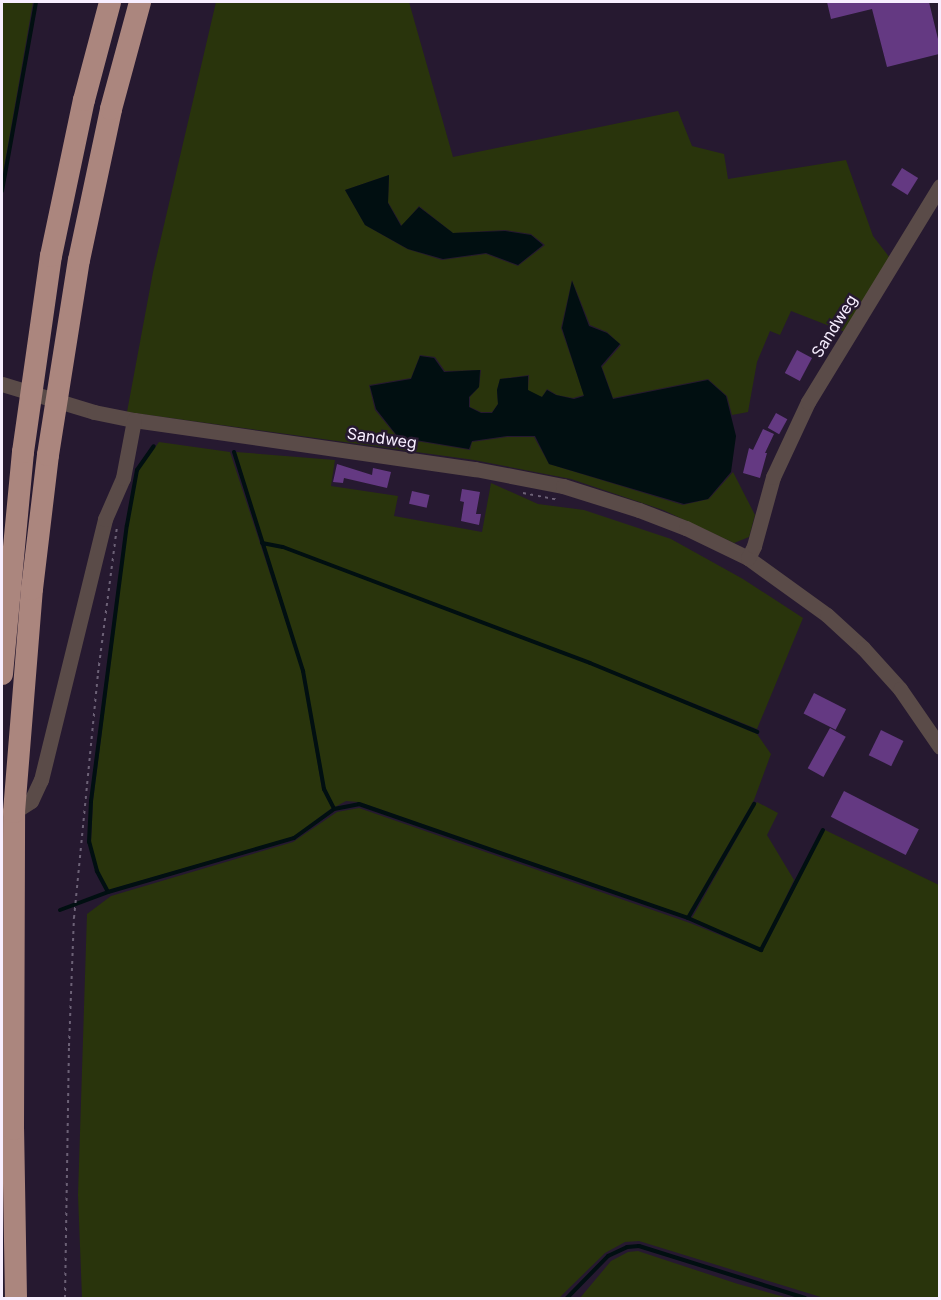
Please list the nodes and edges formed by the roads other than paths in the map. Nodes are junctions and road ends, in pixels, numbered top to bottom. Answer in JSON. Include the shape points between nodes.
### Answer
{"nodes":[{"id":1,"x":110,"y":2,"type":"edge"},
{"id":2,"x":140,"y":2,"type":"edge"},
{"id":3,"x":939,"y":186,"type":"edge"},
{"id":4,"x":2,"y":384,"type":"edge"},
{"id":5,"x":134,"y":420,"type":"junction"},
{"id":6,"x":748,"y":558,"type":"junction"},
{"id":7,"x":2,"y":674,"type":"edge"},
{"id":8,"x":939,"y":747,"type":"edge"},
{"id":9,"x":14,"y":812,"type":"junction"},
{"id":10,"x":16,"y":1299,"type":"edge"}],
"edges":[{"from":1,"to":7,"type":"highway","bridge":true,"via":[[84,100],[51,256],[23,452]]},
{"from":2,"to":9,"type":"highway","bridge":true,"via":[[111,109],[79,260],[48,455],[32,588]]},
{"from":3,"to":6,"type":"street","name":"Sandweg","via":[[808,402],[773,477]]},
{"from":4,"to":5,"type":"street","name":"Sandweg"},
{"from":5,"to":6,"type":"street","name":"Sandweg","via":[[475,469],[563,486],[658,517]]},
{"from":5,"to":9,"type":"street","via":[[123,478],[105,519],[41,780],[31,801]]},
{"from":6,"to":8,"type":"street","name":"Sandweg","via":[[811,602],[863,648],[900,689]]},
{"from":9,"to":10,"type":"highway"}]}
